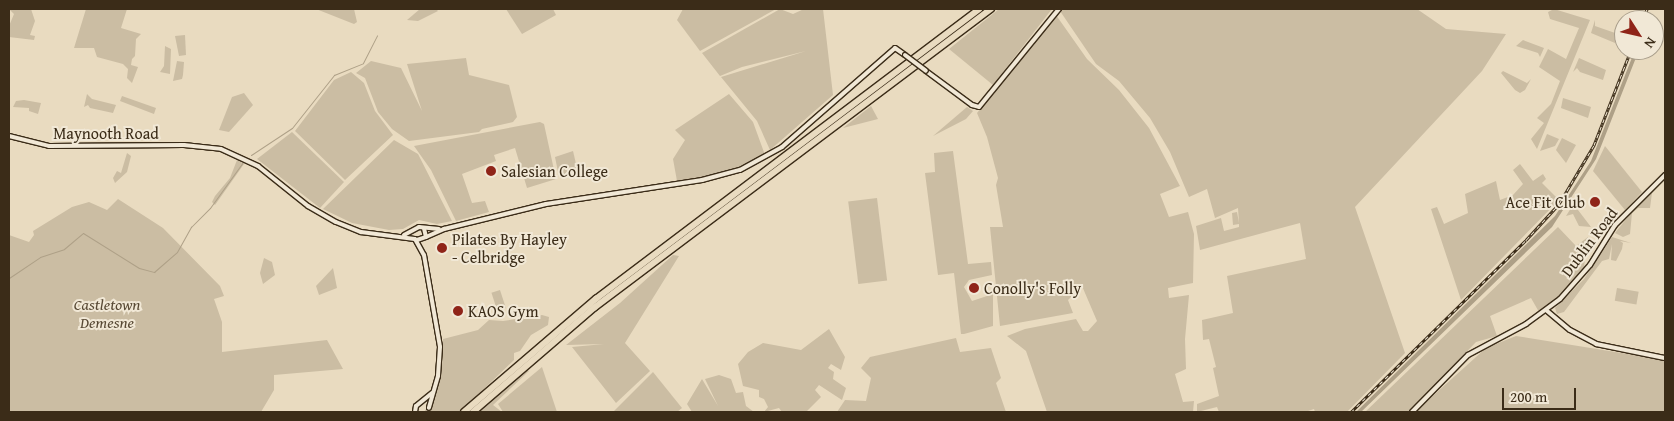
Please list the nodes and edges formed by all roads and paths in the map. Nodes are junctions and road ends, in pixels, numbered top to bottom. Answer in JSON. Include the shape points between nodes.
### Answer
{"nodes":[{"id":1,"x":979,"y":9,"type":"edge"},
{"id":2,"x":991,"y":9,"type":"edge"},
{"id":3,"x":1059,"y":9,"type":"edge"},
{"id":4,"x":9,"y":136,"type":"edge"},
{"id":5,"x":1665,"y":176,"type":"edge"},
{"id":6,"x":424,"y":228,"type":"junction"},
{"id":7,"x":444,"y":229,"type":"junction"},
{"id":8,"x":414,"y":230,"type":"junction"},
{"id":9,"x":391,"y":236,"type":"junction"},
{"id":10,"x":426,"y":238,"type":"junction"},
{"id":11,"x":416,"y":240,"type":"junction"},
{"id":12,"x":424,"y":255,"type":"junction"},
{"id":13,"x":1546,"y":310,"type":"junction"},
{"id":14,"x":1665,"y":358,"type":"edge"},
{"id":15,"x":434,"y":388,"type":"junction"},
{"id":16,"x":421,"y":403,"type":"junction"},
{"id":17,"x":429,"y":410,"type":"edge"},
{"id":18,"x":415,"y":412,"type":"edge"},
{"id":19,"x":464,"y":412,"type":"edge"},
{"id":20,"x":473,"y":412,"type":"edge"},
{"id":21,"x":1412,"y":412,"type":"edge"}],
"edges":[{"from":1,"to":19,"type":"highway","via":[[596,299]]},
{"from":2,"to":20,"type":"highway","via":[[594,308]]},
{"from":3,"to":7,"type":"main road","bridge":true,"via":[[977,107],[895,48],[792,139],[760,161],[715,178],[567,200]]},
{"from":4,"to":9,"type":"main road","name":"Maynooth Road","via":[[49,146],[204,146],[230,152],[251,162],[308,206],[336,222],[361,232]]},
{"from":5,"to":13,"type":"main road","name":"Dublin Road","via":[[1615,225],[1584,272]]},
{"from":6,"to":7,"type":"main road"},
{"from":6,"to":8,"type":"main road"},
{"from":6,"to":10,"type":"main road"},
{"from":7,"to":10,"type":"main road"},
{"from":8,"to":9,"type":"main road"},
{"from":8,"to":11,"type":"main road"},
{"from":9,"to":11,"type":"main road","name":"Maynooth Road"},
{"from":10,"to":11,"type":"main road","name":"Maynooth Road"},
{"from":10,"to":12,"type":"main road"},
{"from":11,"to":12,"type":"main road"},
{"from":12,"to":15,"type":"main road","via":[[440,347]]},
{"from":13,"to":14,"type":"main road","via":[[1570,330],[1596,344]]},
{"from":13,"to":21,"type":"main road","name":"Dublin Road","via":[[1468,355]]},
{"from":15,"to":16,"type":"main road"},
{"from":15,"to":17,"type":"main road"},
{"from":16,"to":17,"type":"main road"},
{"from":16,"to":18,"type":"main road"}]}
